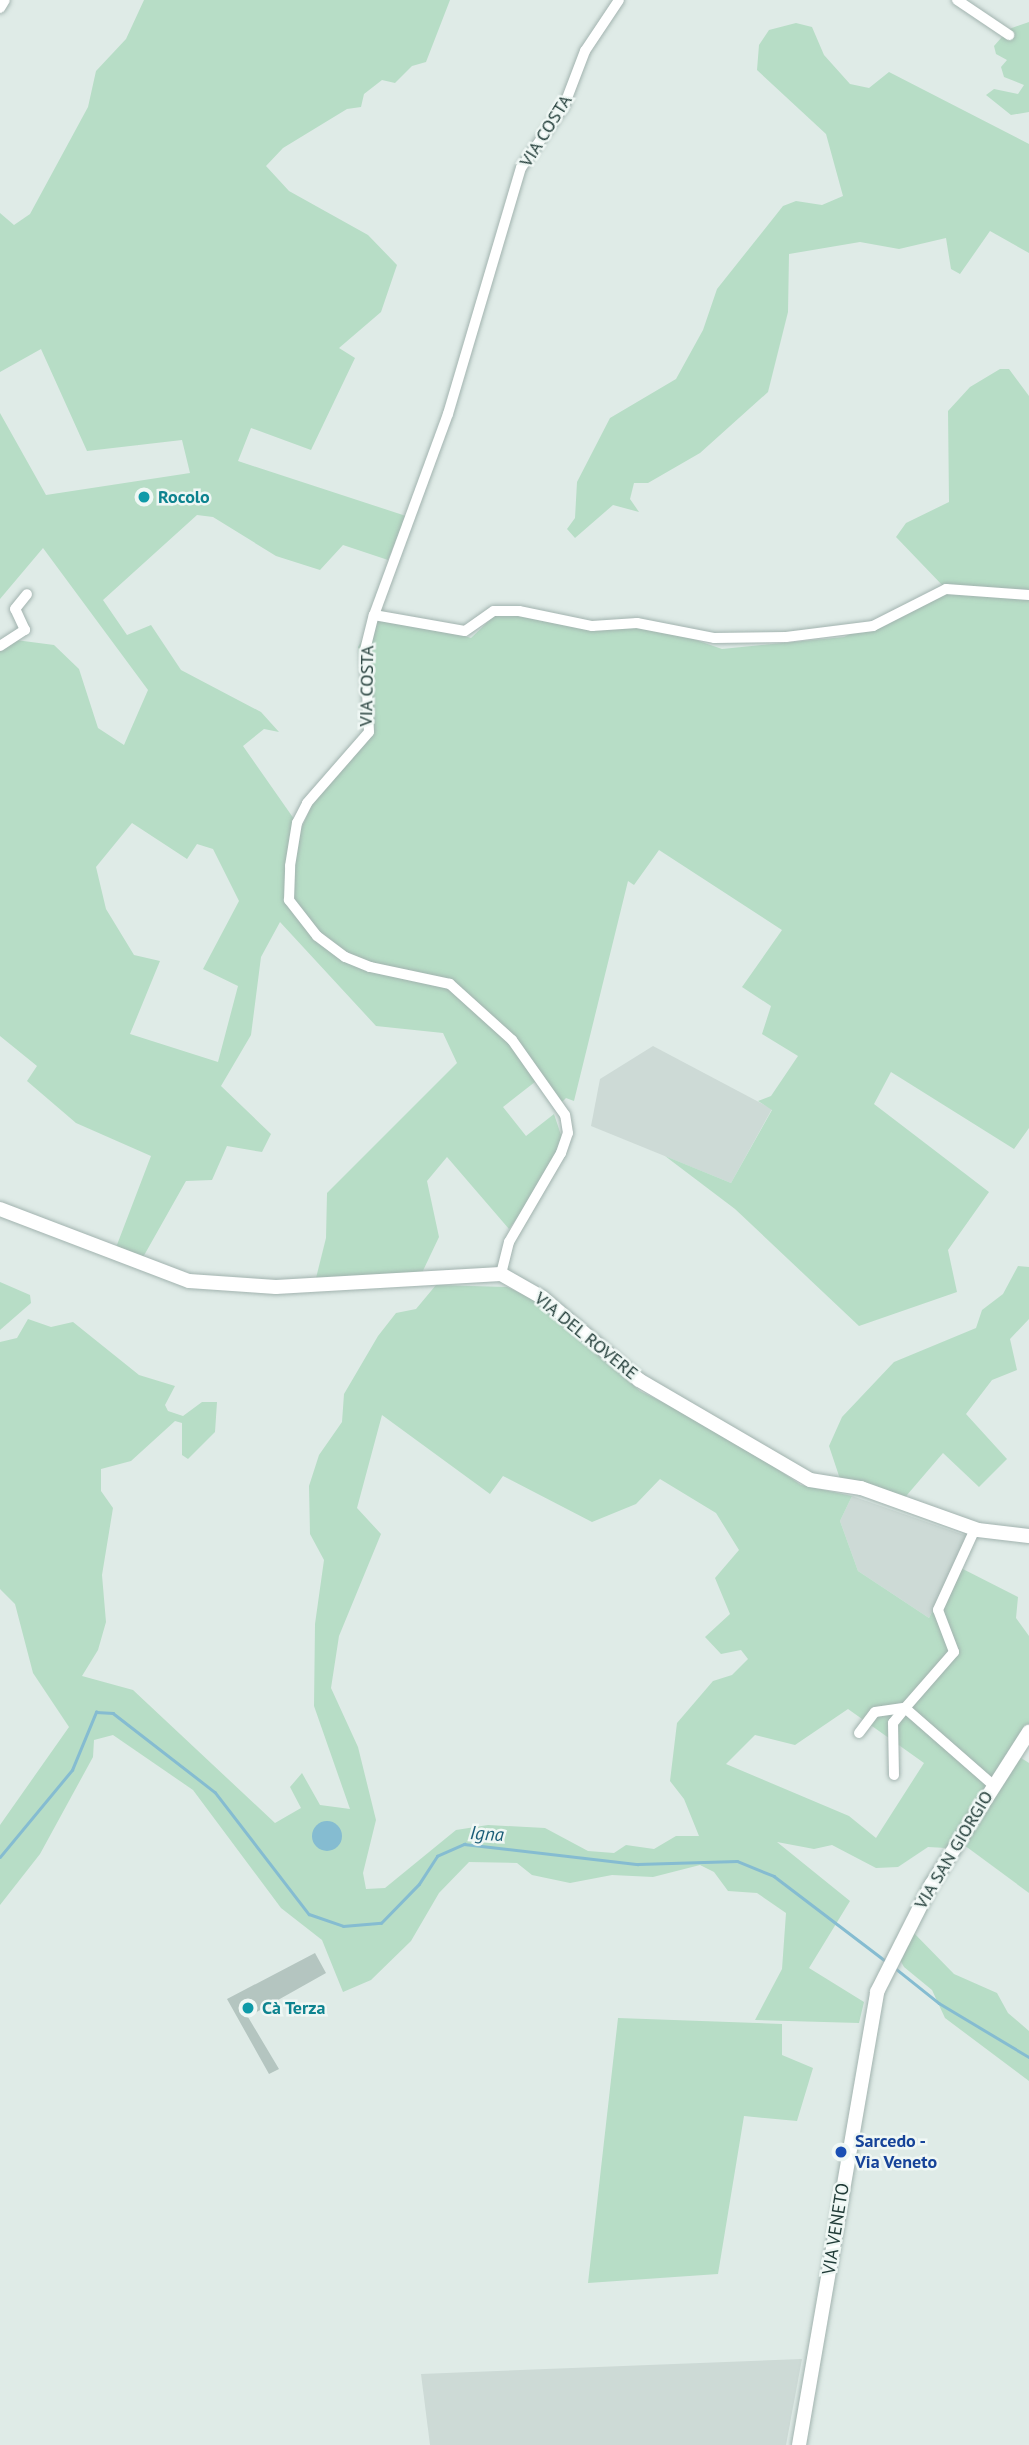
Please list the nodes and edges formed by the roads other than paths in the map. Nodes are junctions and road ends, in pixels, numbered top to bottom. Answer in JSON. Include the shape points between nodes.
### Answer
{"nodes":[{"id":1,"x":5,"y":0,"type":"edge"},
{"id":2,"x":619,"y":0,"type":"edge"},
{"id":3,"x":957,"y":0,"type":"edge"},
{"id":4,"x":0,"y":8,"type":"edge"},
{"id":5,"x":1010,"y":35,"type":"dead end"},
{"id":6,"x":27,"y":594,"type":"dead end"},
{"id":7,"x":1029,"y":595,"type":"edge"},
{"id":8,"x":374,"y":615,"type":"junction"},
{"id":9,"x":0,"y":646,"type":"edge"},
{"id":10,"x":0,"y":1209,"type":"edge"},
{"id":11,"x":501,"y":1274,"type":"junction"},
{"id":12,"x":975,"y":1529,"type":"junction"},
{"id":13,"x":1029,"y":1536,"type":"edge"},
{"id":14,"x":905,"y":1708,"type":"junction"},
{"id":15,"x":1029,"y":1732,"type":"edge"},
{"id":16,"x":859,"y":1733,"type":"dead end"},
{"id":17,"x":894,"y":1775,"type":"dead end"},
{"id":18,"x":993,"y":1785,"type":"junction"},
{"id":19,"x":885,"y":1972,"type":"joint"},
{"id":20,"x":799,"y":2445,"type":"edge"}],
"edges":[{"from":1,"to":4,"type":"street"},
{"from":2,"to":8,"type":"street","name":"VIA COSTA","via":[[585,51],[564,106],[521,168],[448,414]]},
{"from":3,"to":5,"type":"street"},
{"from":6,"to":9,"type":"street","via":[[15,609],[25,630]]},
{"from":7,"to":8,"type":"street","via":[[946,589],[873,626],[786,637],[714,638],[637,623],[592,626],[519,611],[494,611],[465,631]]},
{"from":8,"to":11,"type":"street","name":"VIA COSTA","via":[[365,650],[369,732],[318,788],[297,823],[289,900],[317,936],[345,957],[450,984],[512,1040],[565,1115],[568,1133],[561,1153],[509,1242]]},
{"from":10,"to":11,"type":"street","via":[[189,1281],[276,1287]]},
{"from":11,"to":12,"type":"street","name":"VIA DEL ROVERE","via":[[543,1298],[639,1380],[782,1466],[810,1480],[872,1492]]},
{"from":12,"to":13,"type":"street","name":"VIA DEL ROVERE"},
{"from":12,"to":14,"type":"street","via":[[938,1611],[954,1652]]},
{"from":14,"to":16,"type":"street","via":[[875,1712]]},
{"from":14,"to":17,"type":"street","via":[[893,1723]]},
{"from":14,"to":18,"type":"street"},
{"from":15,"to":18,"type":"street","name":"VIA SAN GIORGIO"},
{"from":18,"to":19,"type":"street","name":"VIA SAN GIORGIO"},
{"from":19,"to":20,"type":"street","name":"VIA VENETO","via":[[867,2032]]}]}
